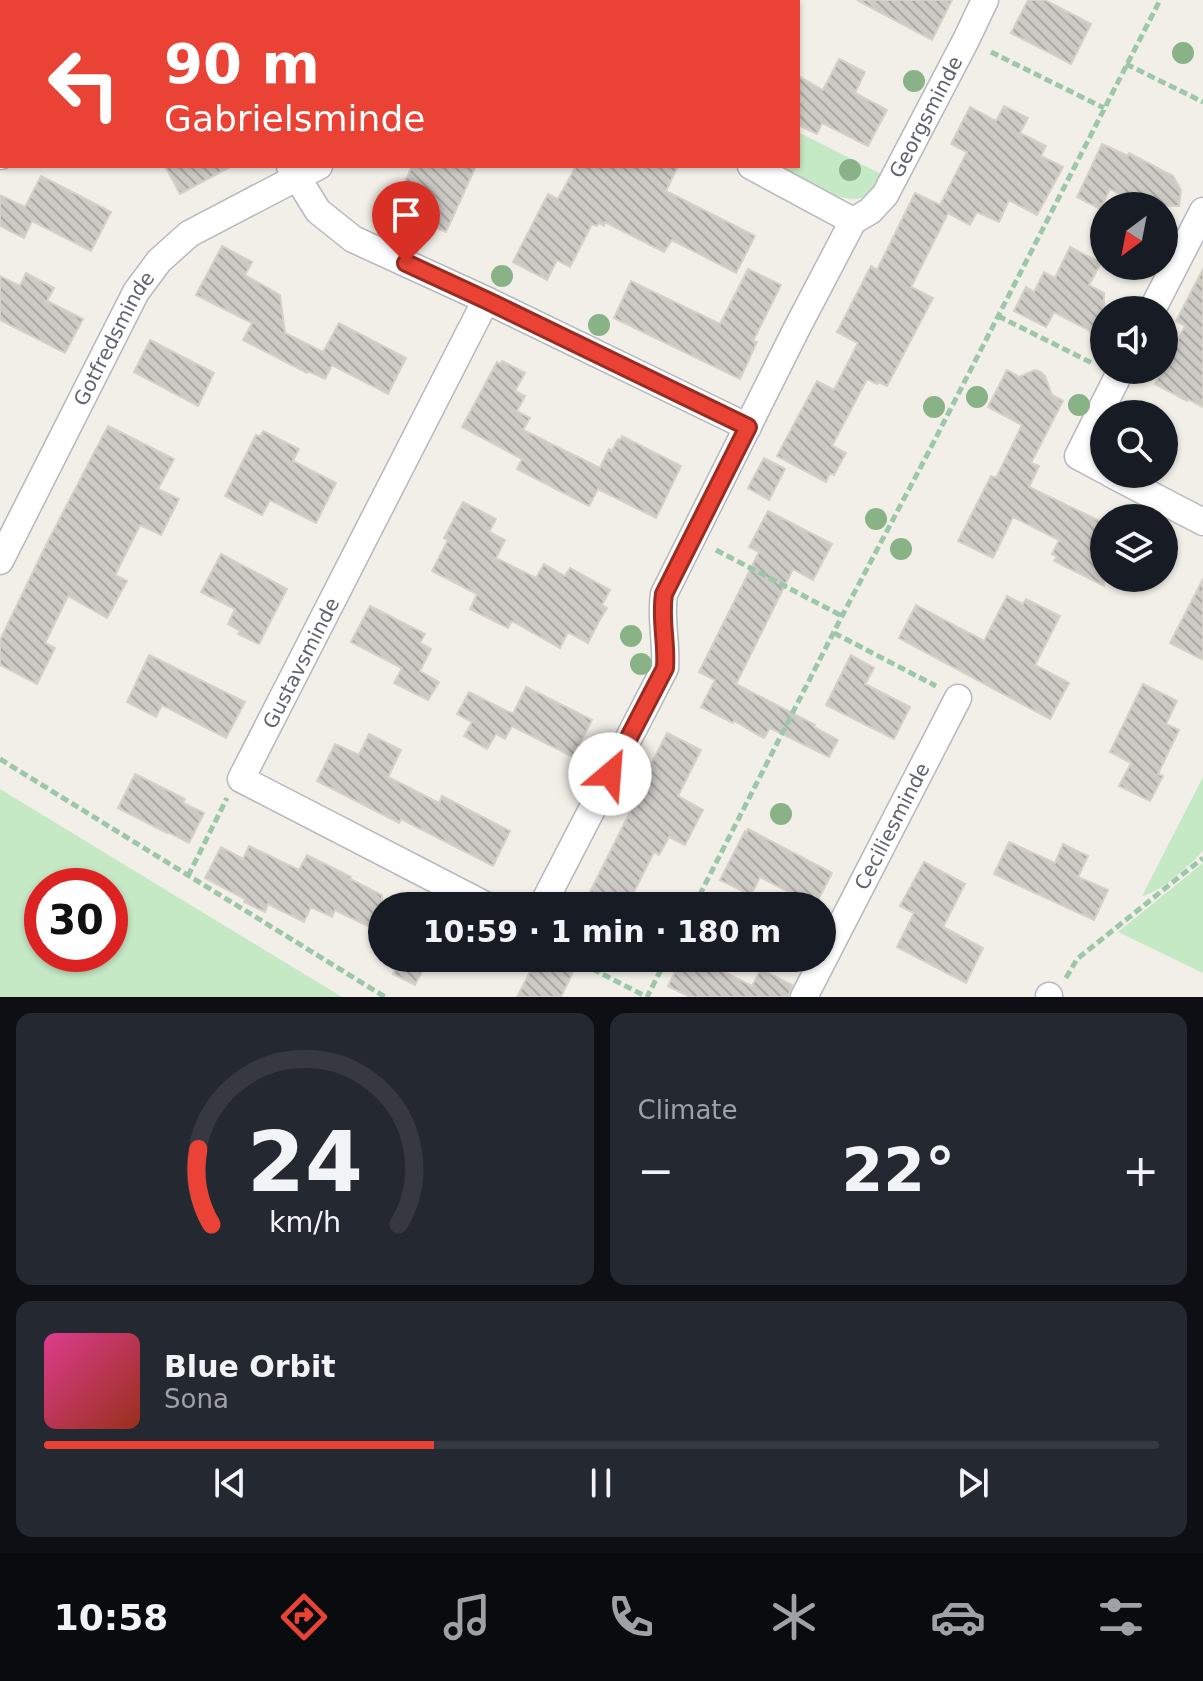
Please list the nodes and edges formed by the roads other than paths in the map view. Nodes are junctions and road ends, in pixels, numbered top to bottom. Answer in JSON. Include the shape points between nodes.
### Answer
{"nodes":[{"id":1,"x":985,"y":0,"type":"edge"},
{"id":2,"x":755,"y":168,"type":"edge"},
{"id":3,"x":301,"y":170,"type":"edge"},
{"id":4,"x":1203,"y":211,"type":"edge"},
{"id":5,"x":853,"y":221,"type":"junction"},
{"id":6,"x":1159,"y":296,"type":"edge"},
{"id":7,"x":486,"y":300,"type":"junction"},
{"id":8,"x":748,"y":427,"type":"junction"},
{"id":9,"x":1090,"y":432,"type":"edge"},
{"id":10,"x":1090,"y":462,"type":"edge"},
{"id":11,"x":1138,"y":488,"type":"edge"},
{"id":12,"x":1203,"y":522,"type":"edge"},
{"id":13,"x":0,"y":561,"type":"edge"},
{"id":14,"x":958,"y":698,"type":"road end"},
{"id":15,"x":460,"y":892,"type":"edge"},
{"id":16,"x":549,"y":892,"type":"edge"},
{"id":17,"x":804,"y":997,"type":"edge"}],
"edges":[{"from":1,"to":5,"type":"street","name":"Georgsminde","via":[[885,195]]},
{"from":2,"to":5,"type":"street"},
{"from":3,"to":7,"type":"street","via":[[318,211],[353,239]]},
{"from":3,"to":13,"type":"street","name":"Gotfredsminde","via":[[189,234],[159,261],[136,292]]},
{"from":4,"to":6,"type":"street"},
{"from":5,"to":8,"type":"street","name":"Georgsminde"},
{"from":7,"to":8,"type":"street"},
{"from":7,"to":15,"type":"street","name":"Gustavsminde","via":[[241,779]]},
{"from":8,"to":16,"type":"street","via":[[664,594],[665,668]]},
{"from":9,"to":10,"type":"street","via":[[1078,456]]},
{"from":11,"to":12,"type":"street"},
{"from":14,"to":17,"type":"street","name":"Ceciliesminde"}]}
